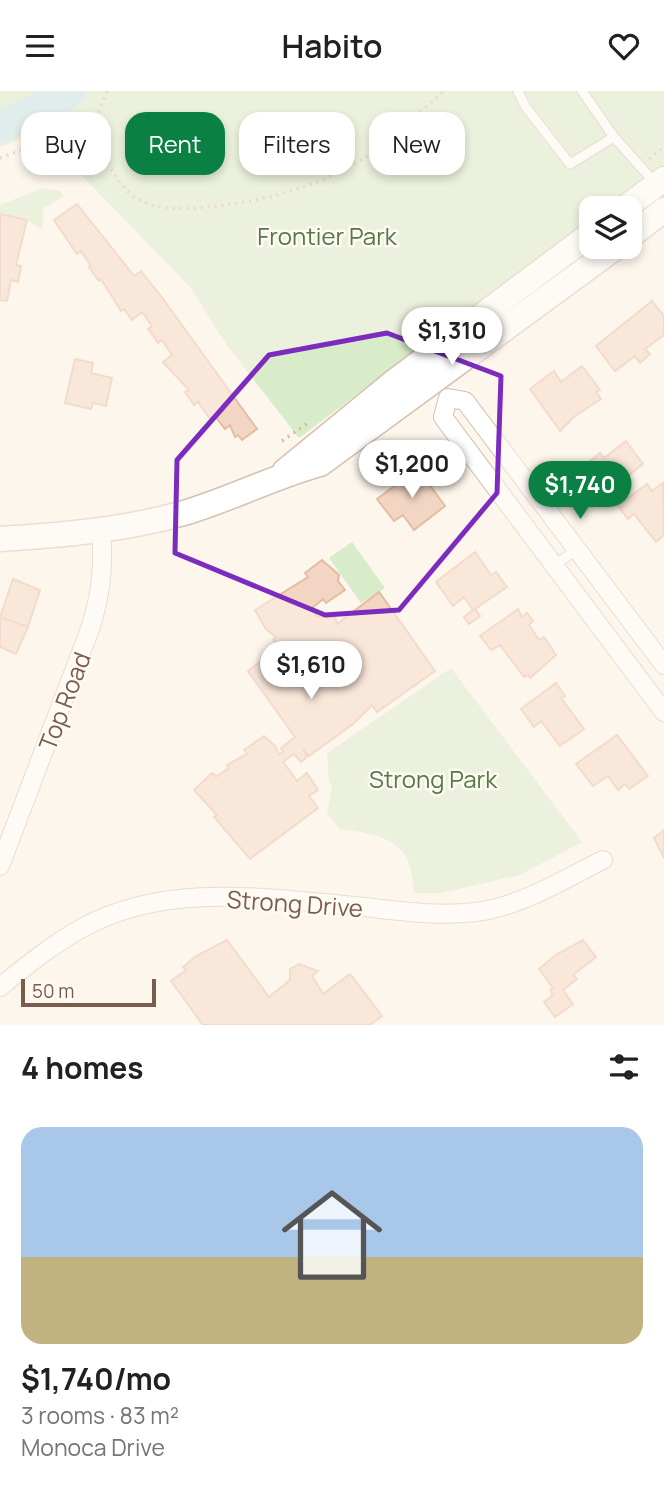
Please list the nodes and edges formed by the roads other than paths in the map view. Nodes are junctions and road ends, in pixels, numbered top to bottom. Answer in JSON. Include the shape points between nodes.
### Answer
{"nodes":[{"id":1,"x":518,"y":91,"type":"edge"},
{"id":2,"x":582,"y":91,"type":"edge"},
{"id":3,"x":614,"y":137,"type":"junction"},
{"id":4,"x":661,"y":187,"type":"edge"},
{"id":5,"x":642,"y":198,"type":"edge"},
{"id":6,"x":664,"y":210,"type":"edge"},
{"id":7,"x":642,"y":227,"type":"edge"},
{"id":8,"x":579,"y":243,"type":"edge"},
{"id":9,"x":601,"y":259,"type":"edge"},
{"id":10,"x":423,"y":359,"type":"junction"},
{"id":11,"x":442,"y":389,"type":"junction"},
{"id":12,"x":282,"y":474,"type":"junction"},
{"id":13,"x":101,"y":530,"type":"junction"},
{"id":14,"x":0,"y":539,"type":"edge"},
{"id":15,"x":577,"y":549,"type":"junction"},
{"id":16,"x":555,"y":565,"type":"junction"},
{"id":17,"x":664,"y":665,"type":"edge"},
{"id":18,"x":664,"y":712,"type":"edge"},
{"id":19,"x":603,"y":860,"type":"dead end"},
{"id":20,"x":0,"y":866,"type":"edge"},
{"id":21,"x":0,"y":987,"type":"edge"}],
"edges":[{"from":1,"to":3,"type":"lane","via":[[570,164]]},
{"from":2,"to":3,"type":"lane"},
{"from":3,"to":4,"type":"lane"},
{"from":4,"to":5,"type":"main road"},
{"from":6,"to":7,"type":"main road"},
{"from":8,"to":10,"type":"main road"},
{"from":9,"to":11,"type":"main road"},
{"from":10,"to":11,"type":"street"},
{"from":10,"to":12,"type":"main road"},
{"from":11,"to":12,"type":"main road","via":[[320,464]]},
{"from":11,"to":15,"type":"street","via":[[465,401]]},
{"from":11,"to":16,"type":"street","via":[[443,417]]},
{"from":12,"to":13,"type":"main road","via":[[186,512]]},
{"from":13,"to":14,"type":"main road"},
{"from":13,"to":20,"type":"street","name":"Top Road","via":[[104,567],[97,609]]},
{"from":15,"to":16,"type":"lane"},
{"from":15,"to":17,"type":"street"},
{"from":16,"to":18,"type":"street"},
{"from":19,"to":21,"type":"street","name":"Strong Drive","via":[[517,902],[477,912],[433,915],[240,896],[179,898],[83,927]]}]}
